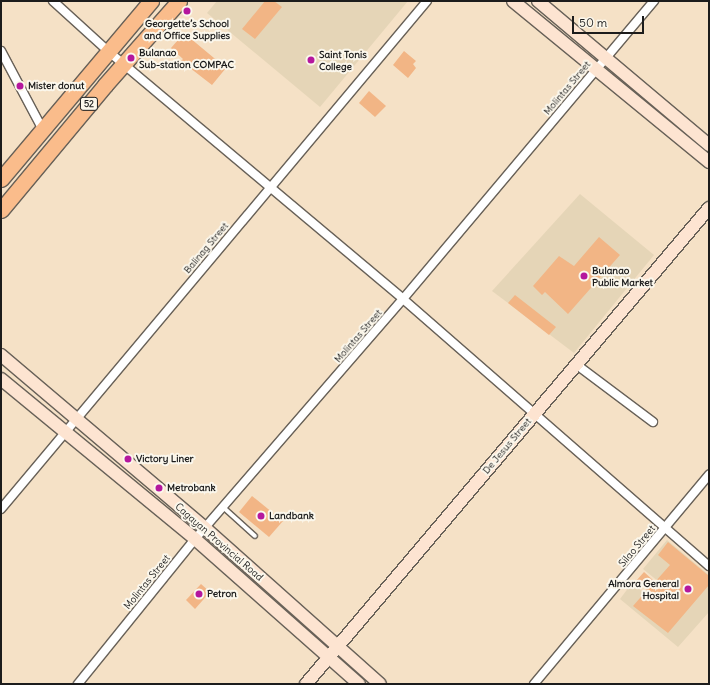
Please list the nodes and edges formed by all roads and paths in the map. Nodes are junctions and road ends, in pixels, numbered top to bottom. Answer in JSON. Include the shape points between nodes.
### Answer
{"nodes":[{"id":1,"x":54,"y":1,"type":"edge"},
{"id":2,"x":151,"y":1,"type":"edge"},
{"id":3,"x":179,"y":1,"type":"edge"},
{"id":4,"x":427,"y":1,"type":"edge"},
{"id":5,"x":513,"y":1,"type":"edge"},
{"id":6,"x":538,"y":1,"type":"edge"},
{"id":7,"x":654,"y":1,"type":"edge"},
{"id":8,"x":1,"y":51,"type":"edge"},
{"id":9,"x":109,"y":52,"type":"junction"},
{"id":10,"x":605,"y":59,"type":"junction"},
{"id":11,"x":124,"y":63,"type":"junction"},
{"id":12,"x":594,"y":70,"type":"junction"},
{"id":13,"x":43,"y":130,"type":"junction"},
{"id":14,"x":709,"y":145,"type":"edge"},
{"id":15,"x":709,"y":162,"type":"edge"},
{"id":16,"x":1,"y":180,"type":"edge"},
{"id":17,"x":270,"y":187,"type":"junction"},
{"id":18,"x":709,"y":208,"type":"edge"},
{"id":19,"x":1,"y":210,"type":"edge"},
{"id":20,"x":403,"y":299,"type":"junction"},
{"id":21,"x":1,"y":355,"type":"edge"},
{"id":22,"x":577,"y":365,"type":"junction"},
{"id":23,"x":1,"y":379,"type":"edge"},
{"id":24,"x":534,"y":414,"type":"junction"},
{"id":25,"x":76,"y":421,"type":"junction"},
{"id":26,"x":653,"y":422,"type":"dead end"},
{"id":27,"x":67,"y":432,"type":"junction"},
{"id":28,"x":709,"y":475,"type":"edge"},
{"id":29,"x":223,"y":507,"type":"junction"},
{"id":30,"x":1,"y":510,"type":"edge"},
{"id":31,"x":205,"y":528,"type":"junction"},
{"id":32,"x":664,"y":529,"type":"junction"},
{"id":33,"x":255,"y":536,"type":"dead end"},
{"id":34,"x":195,"y":539,"type":"junction"},
{"id":35,"x":709,"y":566,"type":"edge"},
{"id":36,"x":338,"y":648,"type":"junction"},
{"id":37,"x":329,"y":659,"type":"junction"},
{"id":38,"x":78,"y":684,"type":"edge"},
{"id":39,"x":306,"y":684,"type":"edge"},
{"id":40,"x":359,"y":684,"type":"edge"},
{"id":41,"x":380,"y":684,"type":"edge"},
{"id":42,"x":534,"y":684,"type":"edge"}],
"edges":[{"from":1,"to":9,"type":"street"},
{"from":2,"to":9,"type":"highway","number":"52"},
{"from":3,"to":11,"type":"highway","number":"52"},
{"from":4,"to":17,"type":"street","name":"Balinag Street"},
{"from":5,"to":12,"type":"street"},
{"from":6,"to":10,"type":"street"},
{"from":7,"to":10,"type":"street","name":"Molintas Street"},
{"from":8,"to":13,"type":"street"},
{"from":9,"to":11,"type":"street"},
{"from":9,"to":13,"type":"highway","number":"52"},
{"from":10,"to":12,"type":"street","name":"Molintas Street"},
{"from":10,"to":14,"type":"street"},
{"from":11,"to":17,"type":"street"},
{"from":11,"to":19,"type":"highway","number":"52"},
{"from":12,"to":15,"type":"street"},
{"from":12,"to":20,"type":"street","name":"Molintas Street"},
{"from":13,"to":16,"type":"highway","number":"52"},
{"from":17,"to":20,"type":"street"},
{"from":17,"to":25,"type":"street","name":"Balinag Street"},
{"from":18,"to":22,"type":"street","name":"De Jesus Street"},
{"from":20,"to":24,"type":"street"},
{"from":20,"to":29,"type":"street","name":"Molintas Street"},
{"from":21,"to":25,"type":"street","name":"Cagayan Provincial Road"},
{"from":22,"to":24,"type":"street","name":"De Jesus Street"},
{"from":22,"to":26,"type":"street"},
{"from":23,"to":27,"type":"street","name":"Cagayan Provincial Road"},
{"from":24,"to":32,"type":"street"},
{"from":24,"to":36,"type":"street","name":"De Jesus Street"},
{"from":25,"to":27,"type":"street","name":"Balinag Street"},
{"from":25,"to":31,"type":"street","name":"Cagayan Provincial Road"},
{"from":27,"to":30,"type":"street","name":"Balinag Street"},
{"from":27,"to":34,"type":"street","name":"Cagayan Provincial Road"},
{"from":28,"to":32,"type":"street","name":"Silao Street"},
{"from":29,"to":31,"type":"street","name":"Molintas Street"},
{"from":29,"to":33,"type":"lane"},
{"from":31,"to":34,"type":"street","name":"Molintas Street"},
{"from":31,"to":36,"type":"street","name":"Cagayan Provincial Road"},
{"from":32,"to":35,"type":"street"},
{"from":32,"to":42,"type":"street","name":"Silao Street"},
{"from":34,"to":37,"type":"street","name":"Cagayan Provincial Road"},
{"from":34,"to":38,"type":"street","name":"Molintas Street"},
{"from":36,"to":37,"type":"street","name":"De Jesus Street"},
{"from":36,"to":41,"type":"street","name":"Cagayan Provincial Road"},
{"from":37,"to":39,"type":"street","name":"De Jesus Street"},
{"from":37,"to":40,"type":"street","name":"Cagayan Provincial Road"}]}
